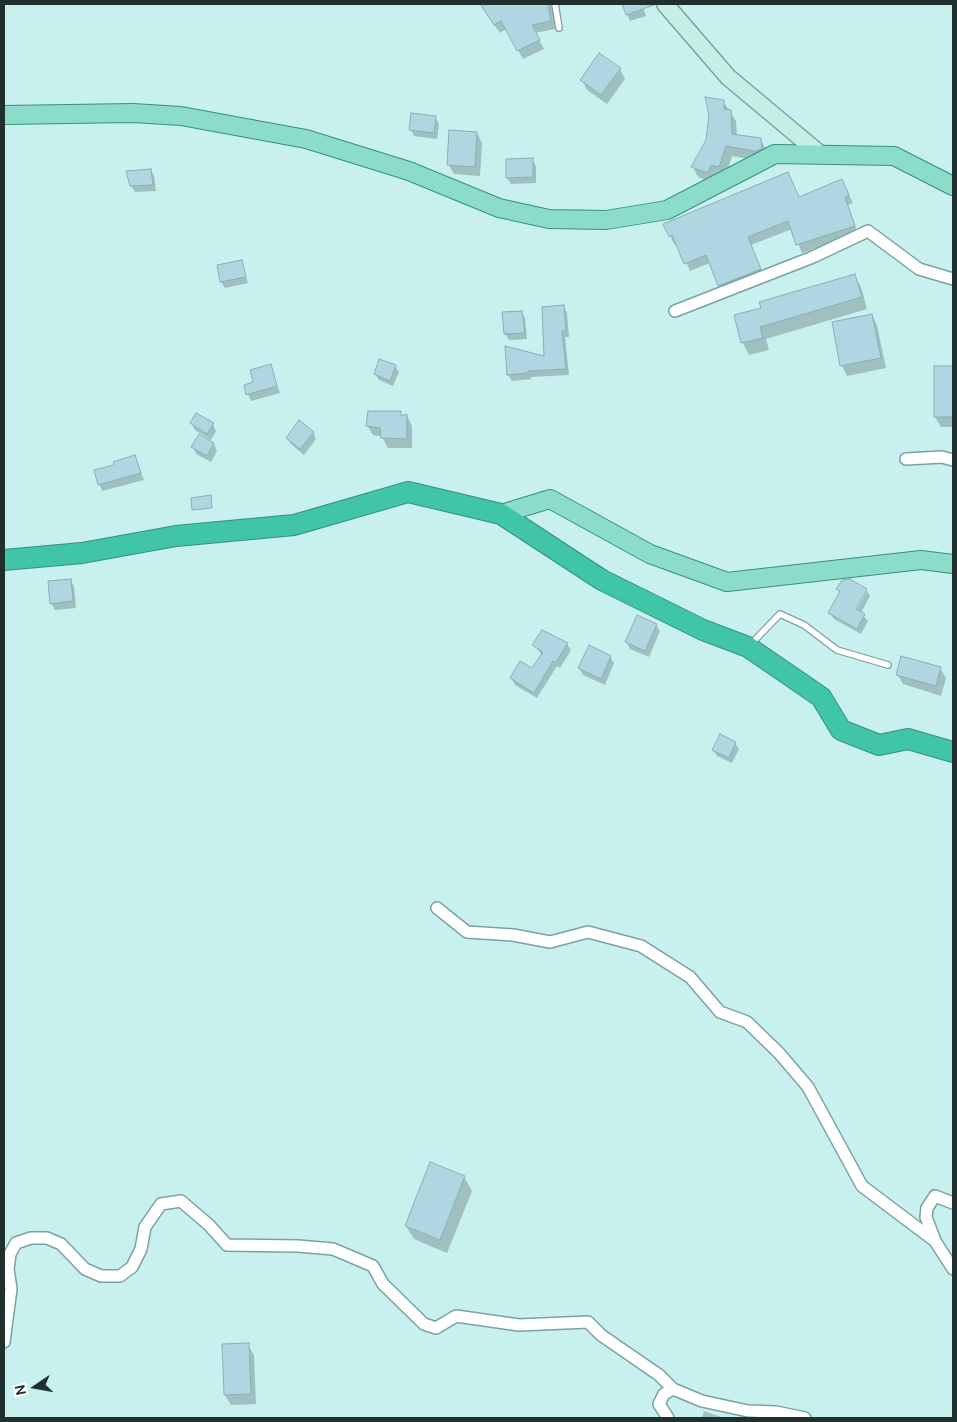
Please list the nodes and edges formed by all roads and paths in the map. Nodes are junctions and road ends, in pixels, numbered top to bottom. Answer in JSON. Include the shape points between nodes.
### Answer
{"nodes":[{"id":1,"x":555,"y":4,"type":"edge"},
{"id":2,"x":665,"y":4,"type":"edge"},
{"id":3,"x":559,"y":28,"type":"dead end"},
{"id":4,"x":4,"y":115,"type":"edge"},
{"id":5,"x":820,"y":154,"type":"junction"},
{"id":6,"x":953,"y":186,"type":"edge"},
{"id":7,"x":953,"y":279,"type":"edge"},
{"id":8,"x":675,"y":311,"type":"dead end"},
{"id":9,"x":906,"y":459,"type":"dead end"},
{"id":10,"x":953,"y":460,"type":"edge"},
{"id":11,"x":501,"y":514,"type":"junction"},
{"id":12,"x":4,"y":560,"type":"edge"},
{"id":13,"x":953,"y":564,"type":"edge"},
{"id":14,"x":748,"y":647,"type":"junction"},
{"id":15,"x":888,"y":665,"type":"dead end"},
{"id":16,"x":953,"y":752,"type":"edge"},
{"id":17,"x":437,"y":908,"type":"dead end"},
{"id":18,"x":953,"y":1203,"type":"edge"},
{"id":19,"x":935,"y":1241,"type":"junction"},
{"id":20,"x":953,"y":1269,"type":"edge"},
{"id":21,"x":4,"y":1342,"type":"edge"},
{"id":22,"x":673,"y":1389,"type":"junction"},
{"id":23,"x":668,"y":1418,"type":"edge"},
{"id":24,"x":805,"y":1418,"type":"edge"}],
"edges":[{"from":1,"to":3,"type":"lane"},
{"from":2,"to":5,"type":"street","via":[[728,78]]},
{"from":4,"to":5,"type":"main road","via":[[133,113],[180,116],[306,139],[409,171],[499,208],[549,219],[606,220],[667,210],[775,154]]},
{"from":5,"to":6,"type":"main road","via":[[894,156]]},
{"from":7,"to":8,"type":"street","via":[[919,269],[868,231],[813,257]]},
{"from":9,"to":10,"type":"street","via":[[942,457]]},
{"from":11,"to":12,"type":"highway","via":[[408,492],[294,524],[176,536],[82,553]]},
{"from":11,"to":13,"type":"main road","via":[[550,499],[650,554],[727,582],[921,560]]},
{"from":11,"to":14,"type":"highway","via":[[602,580],[703,630]]},
{"from":14,"to":15,"type":"lane","via":[[780,614],[804,624],[838,650]]},
{"from":14,"to":16,"type":"highway","via":[[821,697],[841,730],[879,745],[908,739]]},
{"from":17,"to":19,"type":"street","via":[[467,932],[513,935],[550,942],[588,932],[641,946],[690,977],[720,1012],[747,1022],[808,1087],[862,1186]]},
{"from":18,"to":19,"type":"street","via":[[935,1196],[927,1208],[926,1217]]},
{"from":19,"to":20,"type":"street"},
{"from":21,"to":22,"type":"street","via":[[11,1289],[8,1270],[10,1254],[16,1243],[31,1238],[47,1238],[61,1244],[85,1269],[101,1276],[120,1276],[132,1267],[145,1227],[161,1204],[181,1201],[227,1245],[333,1249],[373,1266],[396,1298],[424,1324],[436,1328],[456,1316],[519,1325],[588,1322]]},
{"from":22,"to":23,"type":"street","via":[[664,1394],[659,1404]]},
{"from":22,"to":24,"type":"street","via":[[702,1401]]}]}
